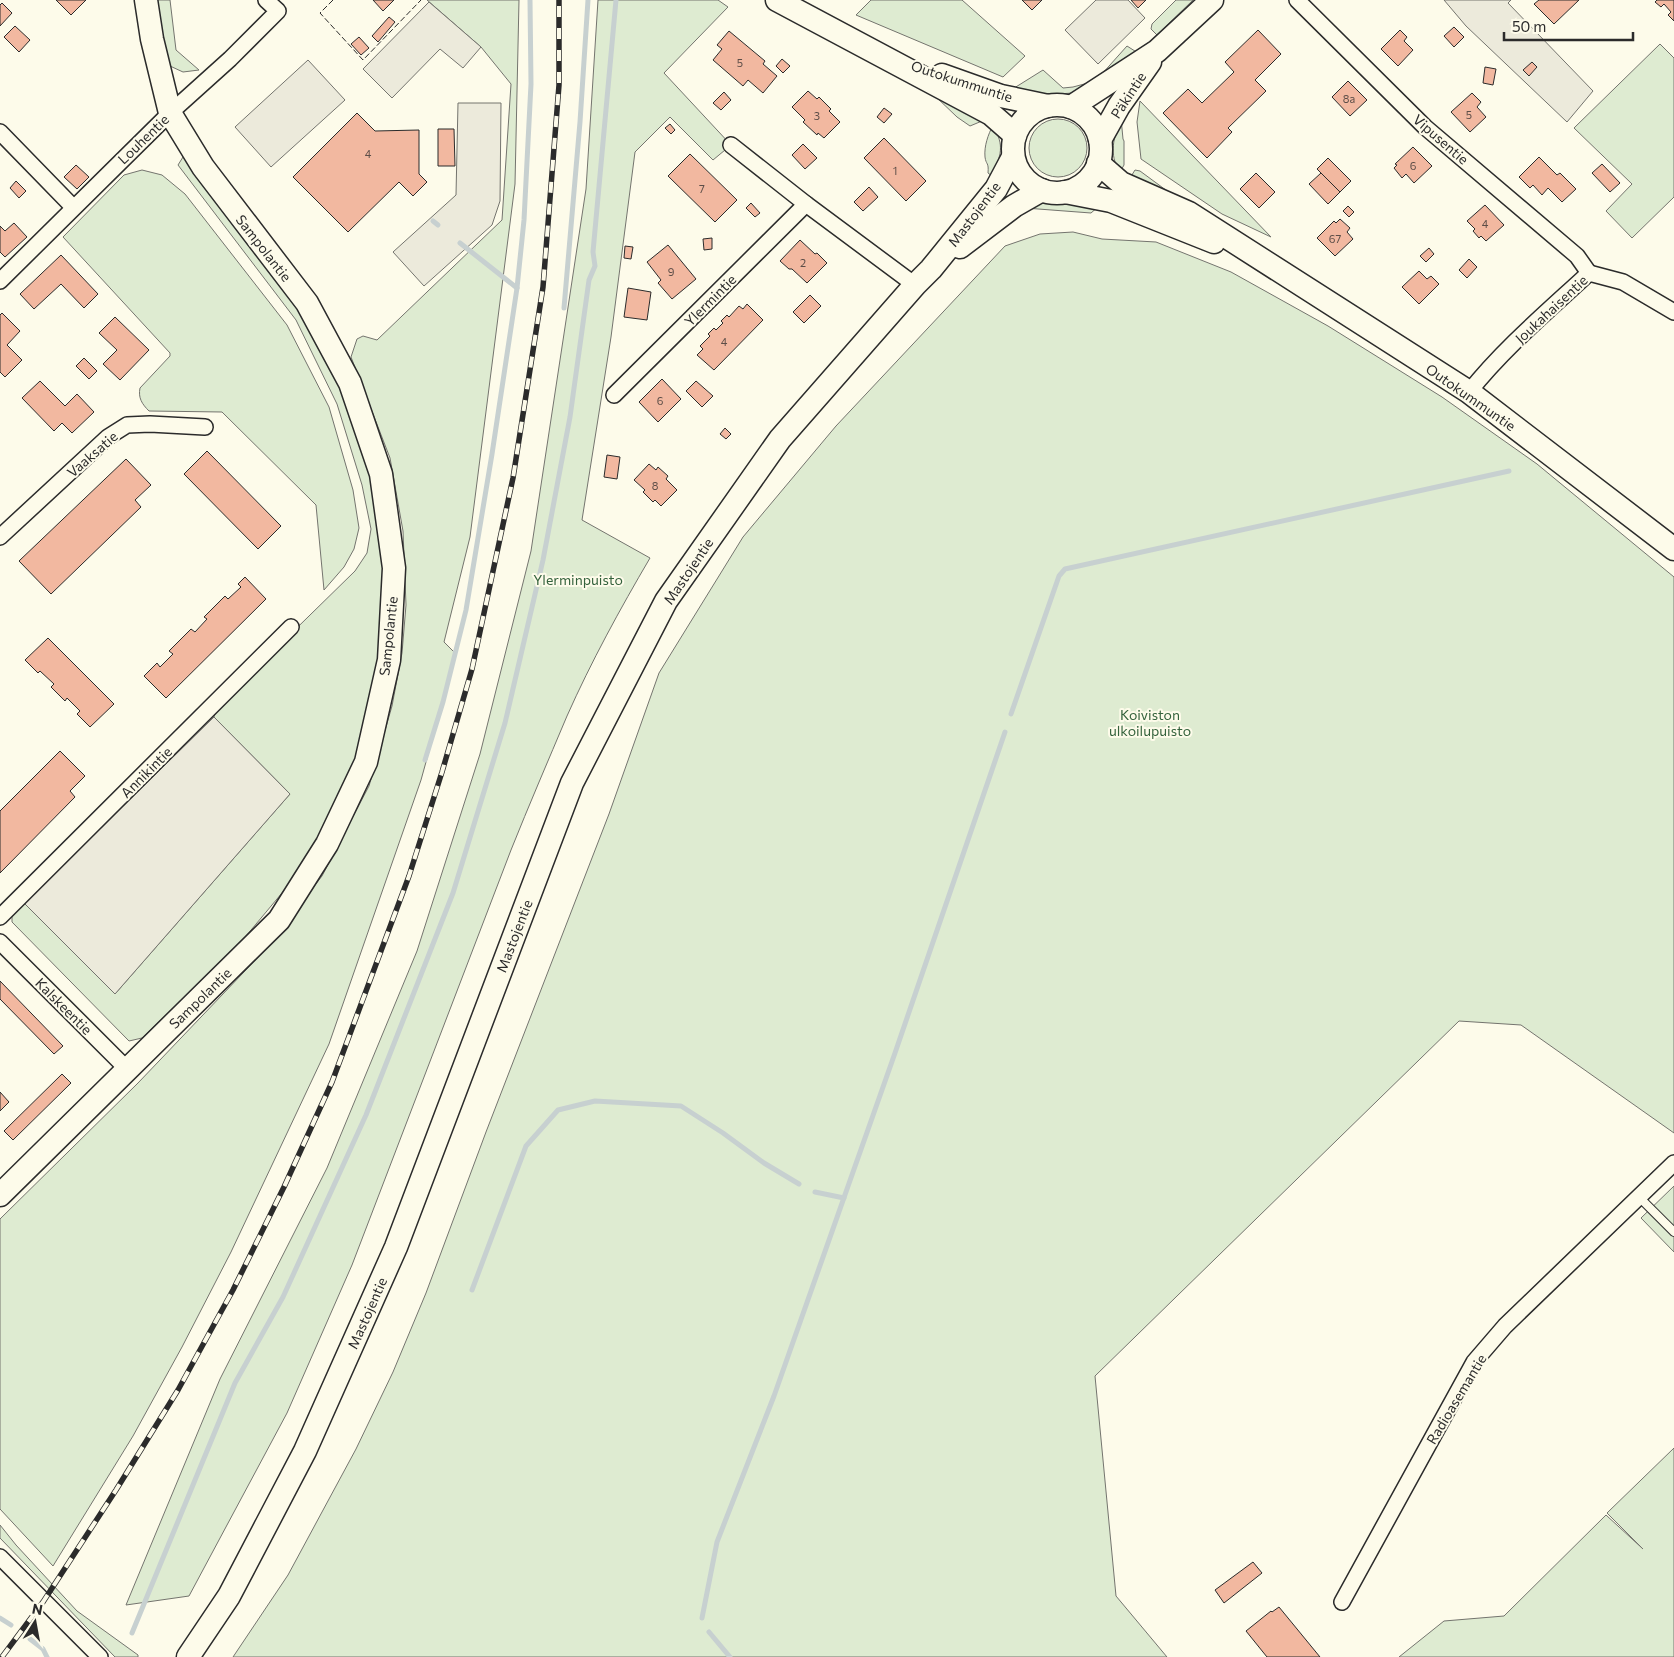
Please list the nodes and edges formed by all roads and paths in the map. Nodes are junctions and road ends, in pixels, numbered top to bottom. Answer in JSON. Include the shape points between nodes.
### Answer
{"nodes":[{"id":1,"x":146,"y":0,"type":"edge"},
{"id":2,"x":266,"y":0,"type":"edge"},
{"id":3,"x":777,"y":0,"type":"edge"},
{"id":4,"x":1212,"y":0,"type":"edge"},
{"id":5,"x":1297,"y":0,"type":"edge"},
{"id":6,"x":1157,"y":52,"type":"junction"},
{"id":7,"x":877,"y":53,"type":"junction"},
{"id":8,"x":1048,"y":106,"type":"junction"},
{"id":9,"x":1071,"y":107,"type":"junction"},
{"id":10,"x":170,"y":113,"type":"junction"},
{"id":11,"x":0,"y":132,"type":"edge"},
{"id":12,"x":1015,"y":134,"type":"junction"},
{"id":13,"x":1100,"y":140,"type":"junction"},
{"id":14,"x":730,"y":145,"type":"dead end"},
{"id":15,"x":1013,"y":157,"type":"junction"},
{"id":16,"x":1098,"y":163,"type":"junction"},
{"id":17,"x":1042,"y":190,"type":"junction"},
{"id":18,"x":1065,"y":192,"type":"junction"},
{"id":19,"x":806,"y":204,"type":"junction"},
{"id":20,"x":73,"y":207,"type":"junction"},
{"id":21,"x":1260,"y":260,"type":"junction"},
{"id":22,"x":931,"y":269,"type":"junction"},
{"id":23,"x":1590,"y":273,"type":"junction"},
{"id":24,"x":0,"y":281,"type":"edge"},
{"id":25,"x":915,"y":285,"type":"junction"},
{"id":26,"x":1674,"y":312,"type":"edge"},
{"id":27,"x":1468,"y":392,"type":"junction"},
{"id":28,"x":614,"y":395,"type":"dead end"},
{"id":29,"x":204,"y":427,"type":"dead end"},
{"id":30,"x":0,"y":537,"type":"edge"},
{"id":31,"x":1674,"y":548,"type":"edge"},
{"id":32,"x":291,"y":627,"type":"dead end"},
{"id":33,"x":0,"y":917,"type":"edge"},
{"id":34,"x":0,"y":942,"type":"edge"},
{"id":35,"x":127,"y":1069,"type":"junction"},
{"id":36,"x":1674,"y":1163,"type":"edge"},
{"id":37,"x":0,"y":1195,"type":"edge"},
{"id":38,"x":1639,"y":1196,"type":"junction"},
{"id":39,"x":1674,"y":1232,"type":"edge"},
{"id":40,"x":0,"y":1557,"type":"edge"},
{"id":41,"x":1342,"y":1602,"type":"dead end"},
{"id":42,"x":100,"y":1657,"type":"edge"},
{"id":43,"x":188,"y":1657,"type":"edge"}],
"edges":[{"from":1,"to":10,"type":"main road","name":"Sampolantie"},
{"from":2,"to":10,"type":"street","name":"Louhentie","via":[[278,11]]},
{"from":3,"to":7,"type":"main road","name":"Outokummuntie"},
{"from":4,"to":6,"type":"main road","name":"Päkintie"},
{"from":5,"to":23,"type":"street","name":"Vipusentie","via":[[1425,126],[1577,256]]},
{"from":6,"to":9,"type":"main road","name":"Päkintie"},
{"from":6,"to":13,"type":"main road","name":"Päkintie","via":[[1119,106]]},
{"from":7,"to":8,"type":"main road","name":"Outokummuntie","via":[[1001,96]]},
{"from":7,"to":12,"type":"main road","name":"Outokummuntie","via":[[991,114]]},
{"from":8,"to":9,"type":"main road"},
{"from":8,"to":12,"type":"main road","via":[[1028,116]]},
{"from":9,"to":13,"type":"main road","via":[[1090,120]]},
{"from":10,"to":20,"type":"street","name":"Louhentie"},
{"from":10,"to":35,"type":"main road","name":"Sampolantie","via":[[202,167],[307,303],[350,383],[381,474],[394,568],[388,660],[366,762],[327,844],[279,920]]},
{"from":11,"to":20,"type":"street"},
{"from":12,"to":15,"type":"main road"},
{"from":13,"to":16,"type":"main road"},
{"from":14,"to":19,"type":"street"},
{"from":15,"to":17,"type":"main road","via":[[1023,178]]},
{"from":15,"to":22,"type":"main road","name":"Mastojentie","via":[[996,188]]},
{"from":16,"to":18,"type":"main road","via":[[1085,182]]},
{"from":16,"to":21,"type":"main road","name":"Outokummuntie","via":[[1120,183],[1189,213]]},
{"from":17,"to":18,"type":"main road"},
{"from":17,"to":22,"type":"main road","name":"Mastojentie","via":[[1014,206]]},
{"from":18,"to":21,"type":"main road","name":"Outokummuntie","via":[[1111,201]]},
{"from":19,"to":25,"type":"street"},
{"from":19,"to":28,"type":"street","name":"Ylermintie"},
{"from":20,"to":24,"type":"street","name":"Louhentie"},
{"from":21,"to":27,"type":"main road","name":"Outokummuntie"},
{"from":22,"to":25,"type":"main road","name":"Mastojentie"},
{"from":23,"to":26,"type":"street","name":"Joukahaisentie","via":[[1623,282]]},
{"from":23,"to":27,"type":"street","name":"Joukahaisentie","via":[[1512,345]]},
{"from":25,"to":43,"type":"main road","name":"Mastojentie","via":[[780,439],[666,601],[572,783],[396,1247],[305,1451],[229,1596]]},
{"from":27,"to":31,"type":"main road","name":"Outokummuntie"},
{"from":29,"to":30,"type":"street","name":"Vaaksatie","via":[[127,425],[108,438]]},
{"from":32,"to":33,"type":"street","name":"Annikintie"},
{"from":34,"to":35,"type":"street","name":"Kalskeentie"},
{"from":35,"to":37,"type":"main road","name":"Sampolantie"},
{"from":36,"to":38,"type":"street","name":"Radioasemantie"},
{"from":38,"to":39,"type":"lane"},
{"from":38,"to":41,"type":"street","name":"Radioasemantie","via":[[1505,1326],[1474,1362]]},
{"from":40,"to":42,"type":"street"}]}
